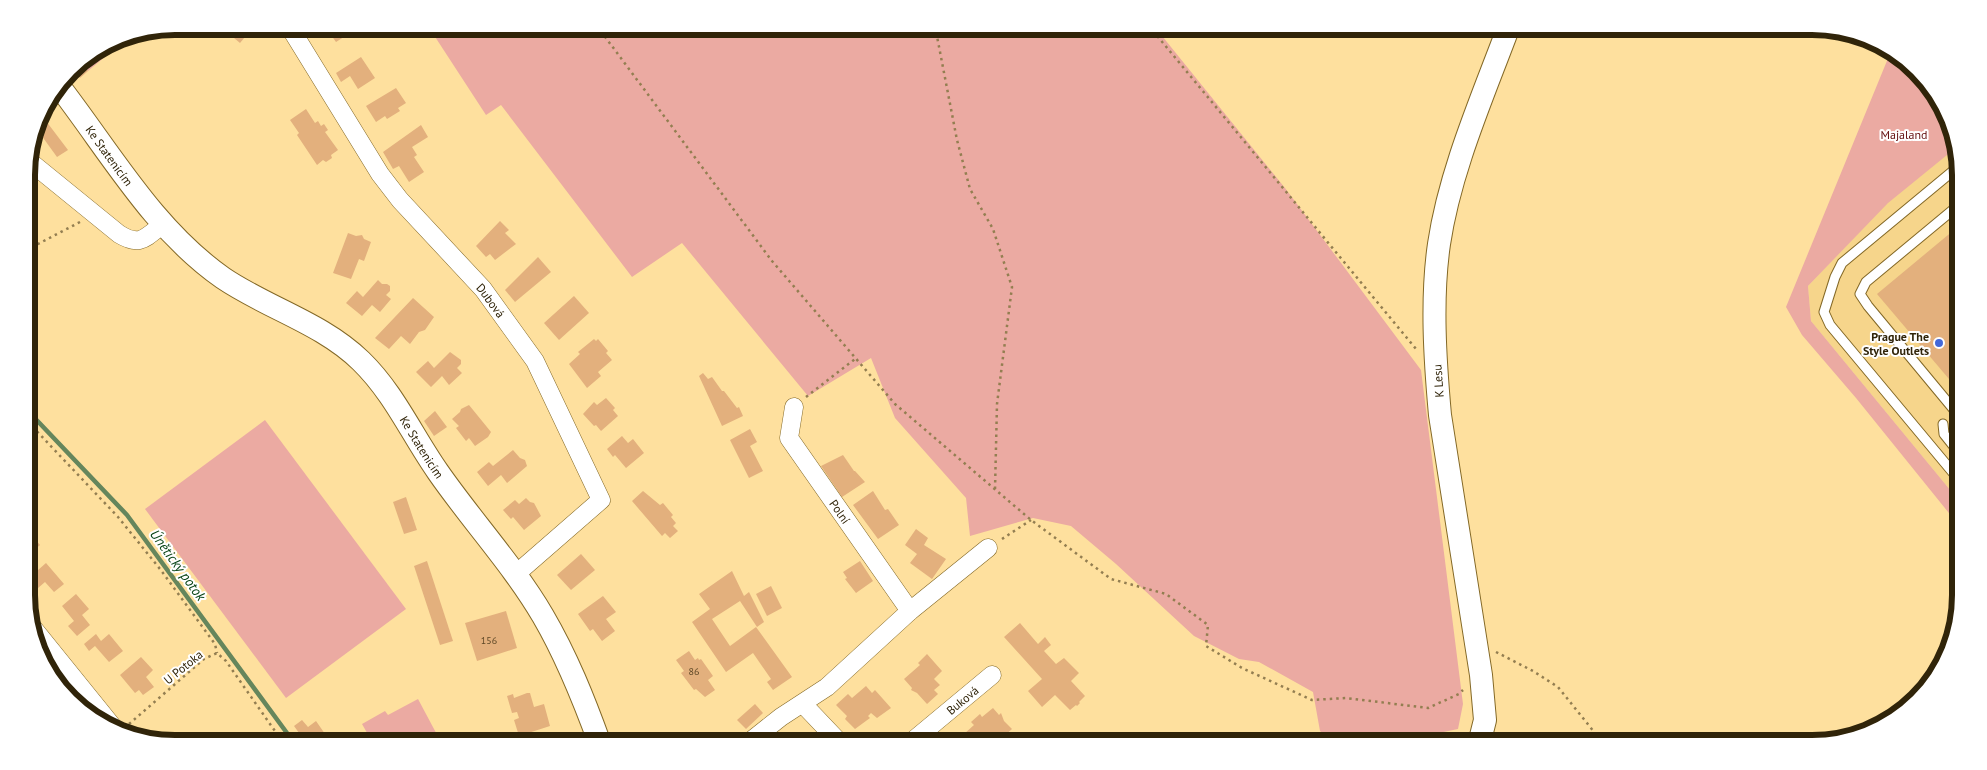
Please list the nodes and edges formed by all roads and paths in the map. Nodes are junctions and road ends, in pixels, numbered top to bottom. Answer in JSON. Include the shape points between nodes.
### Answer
{"nodes":[{"id":1,"x":295,"y":35,"type":"edge"},
{"id":2,"x":603,"y":35,"type":"edge"},
{"id":3,"x":937,"y":35,"type":"edge"},
{"id":4,"x":1156,"y":35,"type":"edge"},
{"id":5,"x":1506,"y":35,"type":"edge"},
{"id":6,"x":64,"y":91,"type":"edge"},
{"id":7,"x":35,"y":166,"type":"edge"},
{"id":8,"x":1952,"y":173,"type":"edge"},
{"id":9,"x":1952,"y":211,"type":"edge"},
{"id":10,"x":96,"y":214,"type":"junction"},
{"id":11,"x":163,"y":224,"type":"junction"},
{"id":12,"x":35,"y":247,"type":"edge"},
{"id":13,"x":1417,"y":351,"type":"dead end"},
{"id":14,"x":856,"y":358,"type":"junction"},
{"id":15,"x":794,"y":407,"type":"joint"},
{"id":16,"x":1952,"y":407,"type":"edge"},
{"id":17,"x":1943,"y":424,"type":"dead end"},
{"id":18,"x":35,"y":429,"type":"edge"},
{"id":19,"x":1952,"y":444,"type":"edge"},
{"id":20,"x":1952,"y":471,"type":"edge"},
{"id":21,"x":995,"y":490,"type":"junction"},
{"id":22,"x":1031,"y":520,"type":"junction"},
{"id":23,"x":988,"y":548,"type":"joint"},
{"id":24,"x":516,"y":574,"type":"junction"},
{"id":25,"x":910,"y":612,"type":"junction"},
{"id":26,"x":41,"y":637,"type":"edge"},
{"id":27,"x":1476,"y":644,"type":"junction"},
{"id":28,"x":217,"y":653,"type":"junction"},
{"id":29,"x":1481,"y":675,"type":"junction"},
{"id":30,"x":992,"y":676,"type":"dead end"},
{"id":31,"x":803,"y":704,"type":"junction"},
{"id":32,"x":114,"y":722,"type":"edge"},
{"id":33,"x":122,"y":725,"type":"edge"},
{"id":34,"x":278,"y":735,"type":"edge"},
{"id":35,"x":596,"y":735,"type":"edge"},
{"id":36,"x":758,"y":735,"type":"edge"},
{"id":37,"x":832,"y":735,"type":"edge"},
{"id":38,"x":920,"y":735,"type":"edge"},
{"id":39,"x":1481,"y":735,"type":"edge"},
{"id":40,"x":1596,"y":735,"type":"edge"}],
"edges":[{"from":1,"to":24,"type":"street","name":"Dubová","via":[[380,174],[483,289],[535,361],[601,500]]},
{"from":2,"to":14,"type":"path","via":[[772,261]]},
{"from":3,"to":21,"type":"path","via":[[970,189],[993,229],[1012,287],[997,404]]},
{"from":4,"to":13,"type":"path"},
{"from":5,"to":27,"type":"street","name":"K Lesu","via":[[1450,195],[1439,244],[1436,300],[1436,374],[1440,415]]},
{"from":6,"to":11,"type":"street","name":"Ke Statenicím"},
{"from":7,"to":10,"type":"street"},
{"from":8,"to":20,"type":"lane","via":[[1842,263],[1824,312],[1830,325]]},
{"from":9,"to":16,"type":"lane","via":[[1866,282],[1860,294]]},
{"from":10,"to":11,"type":"street","via":[[119,234],[136,242]]},
{"from":10,"to":12,"type":"path"},
{"from":11,"to":24,"type":"street","name":"Ke Statenicím","via":[[223,278],[327,335],[361,361],[384,387],[436,470]]},
{"from":14,"to":15,"type":"path"},
{"from":14,"to":21,"type":"path","via":[[895,404]]},
{"from":15,"to":25,"type":"street","name":"Polní","via":[[789,438]]},
{"from":17,"to":19,"type":"lane","via":[[1944,434]]},
{"from":18,"to":28,"type":"path","via":[[118,517],[216,644]]},
{"from":21,"to":22,"type":"path"},
{"from":22,"to":23,"type":"path"},
{"from":22,"to":29,"type":"path","via":[[1111,580],[1166,594],[1208,624],[1206,646],[1242,668],[1312,700],[1346,698],[1428,708],[1458,694]]},
{"from":23,"to":25,"type":"street"},
{"from":24,"to":35,"type":"street","name":"Ke Statenicím","via":[[566,658]]},
{"from":25,"to":31,"type":"street","via":[[827,687]]},
{"from":26,"to":32,"type":"street"},
{"from":27,"to":29,"type":"street","name":"K Lesu"},
{"from":27,"to":40,"type":"path","via":[[1507,657],[1558,687]]},
{"from":28,"to":33,"type":"path","name":"U Potoka","via":[[204,658]]},
{"from":28,"to":34,"type":"path","name":"U Potoka"},
{"from":29,"to":39,"type":"street","name":"K Lesu","via":[[1485,720]]},
{"from":30,"to":38,"type":"street","name":"Buková"},
{"from":31,"to":36,"type":"street"},
{"from":31,"to":37,"type":"street"}]}
